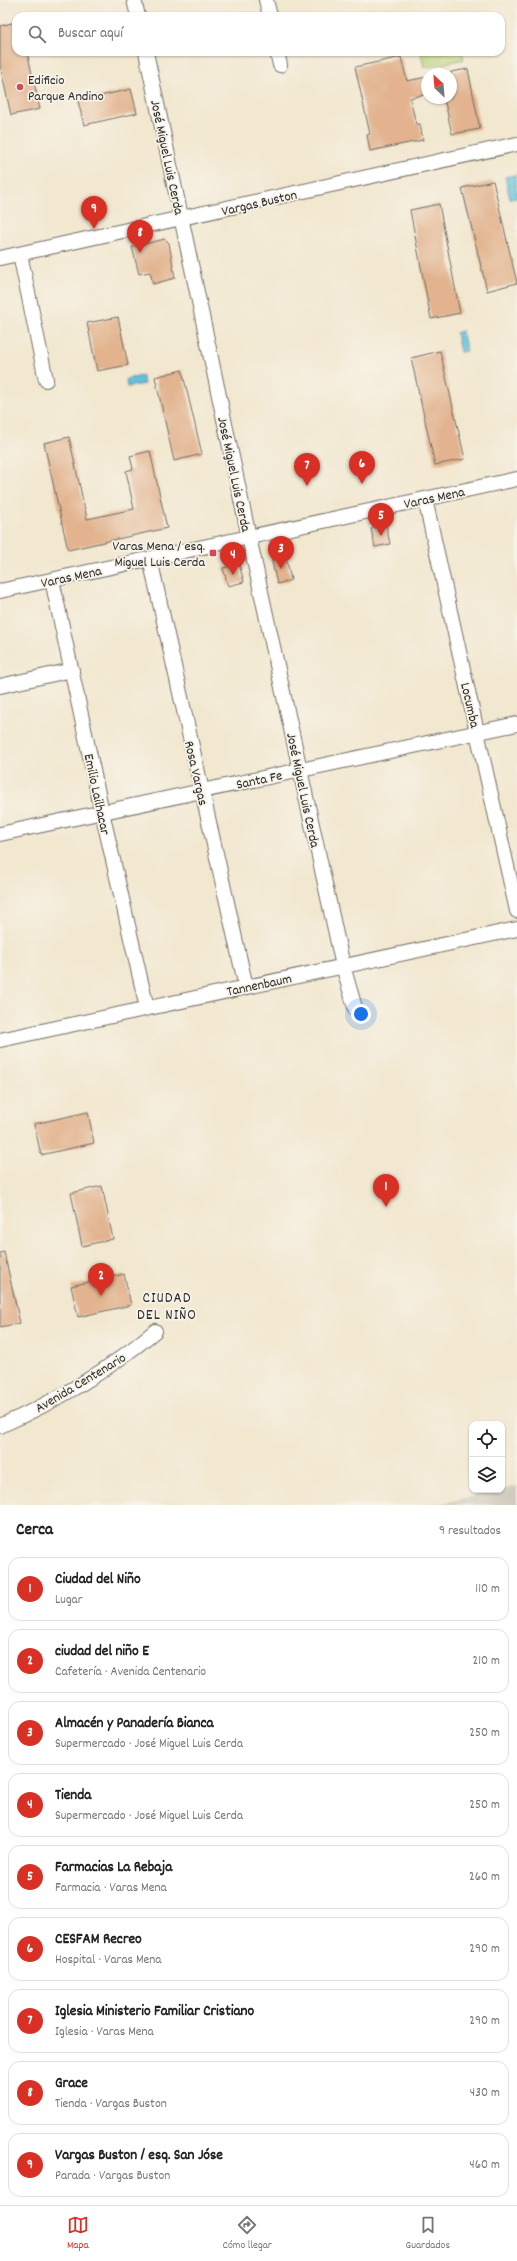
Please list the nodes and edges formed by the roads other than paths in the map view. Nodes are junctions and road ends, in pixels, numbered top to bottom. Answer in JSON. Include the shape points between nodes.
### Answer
{"nodes":[{"id":1,"x":134,"y":0,"type":"edge"},
{"id":2,"x":266,"y":0,"type":"edge"},
{"id":3,"x":137,"y":12,"type":"edge"},
{"id":4,"x":269,"y":12,"type":"edge"},
{"id":5,"x":147,"y":56,"type":"edge"},
{"id":6,"x":517,"y":144,"type":"edge"},
{"id":7,"x":181,"y":219,"type":"junction"},
{"id":8,"x":20,"y":254,"type":"junction"},
{"id":9,"x":0,"y":258,"type":"edge"},
{"id":10,"x":46,"y":380,"type":"dead end"},
{"id":11,"x":517,"y":479,"type":"edge"},
{"id":12,"x":424,"y":499,"type":"junction"},
{"id":13,"x":248,"y":537,"type":"junction"},
{"id":14,"x":150,"y":559,"type":"junction"},
{"id":15,"x":52,"y":580,"type":"junction"},
{"id":16,"x":0,"y":591,"type":"edge"},
{"id":17,"x":72,"y":670,"type":"junction"},
{"id":18,"x":0,"y":686,"type":"edge"},
{"id":19,"x":517,"y":724,"type":"edge"},
{"id":20,"x":477,"y":732,"type":"junction"},
{"id":21,"x":300,"y":770,"type":"junction"},
{"id":22,"x":201,"y":791,"type":"junction"},
{"id":23,"x":102,"y":812,"type":"junction"},
{"id":24,"x":0,"y":834,"type":"edge"},
{"id":25,"x":517,"y":911,"type":"edge"},
{"id":26,"x":517,"y":929,"type":"edge"},
{"id":27,"x":343,"y":966,"type":"junction"},
{"id":28,"x":246,"y":987,"type":"junction"},
{"id":29,"x":147,"y":1008,"type":"junction"},
{"id":30,"x":356,"y":1011,"type":"dead end"},
{"id":31,"x":0,"y":1040,"type":"edge"},
{"id":32,"x":155,"y":1331,"type":"dead end"},
{"id":33,"x":0,"y":1426,"type":"edge"}],
"edges":[{"from":1,"to":3,"type":"street"},
{"from":2,"to":4,"type":"street"},
{"from":5,"to":7,"type":"street","name":"José Miguel Luis Cerda"},
{"from":6,"to":7,"type":"street","name":"Vargas Buston"},
{"from":7,"to":8,"type":"street","name":"Vargas Buston"},
{"from":7,"to":13,"type":"street","name":"José Miguel Luis Cerda"},
{"from":8,"to":9,"type":"street","name":"Vargas Buston"},
{"from":8,"to":10,"type":"street"},
{"from":11,"to":12,"type":"street","name":"Varas Mena"},
{"from":12,"to":13,"type":"street","name":"Varas Mena"},
{"from":12,"to":20,"type":"street","name":"Locumba"},
{"from":13,"to":14,"type":"street","name":"Varas Mena"},
{"from":13,"to":21,"type":"street","name":"José Miguel Luis Cerda"},
{"from":14,"to":15,"type":"street","name":"Varas Mena"},
{"from":14,"to":22,"type":"street","name":"Rosa Vargas"},
{"from":15,"to":16,"type":"street","name":"Varas Mena"},
{"from":15,"to":17,"type":"street","name":"Emilio Lailhacar"},
{"from":17,"to":18,"type":"street"},
{"from":17,"to":23,"type":"street","name":"Emilio Lailhacar"},
{"from":19,"to":20,"type":"street","name":"Santa Fe"},
{"from":20,"to":21,"type":"street","name":"Santa Fe"},
{"from":20,"to":25,"type":"street","name":"Locumba"},
{"from":21,"to":22,"type":"street","name":"Santa Fe"},
{"from":21,"to":27,"type":"street","name":"José Miguel Luis Cerda"},
{"from":22,"to":23,"type":"street","name":"Santa Fe"},
{"from":22,"to":28,"type":"street","name":"Rosa Vargas"},
{"from":23,"to":24,"type":"street","name":"Santa Fe"},
{"from":23,"to":29,"type":"street","name":"Emilio Lailhacar"},
{"from":26,"to":27,"type":"street","name":"Tannenbaum"},
{"from":27,"to":28,"type":"street","name":"Tannenbaum"},
{"from":27,"to":30,"type":"street","name":"José Miguel Luis Cerda"},
{"from":28,"to":29,"type":"street","name":"Tannenbaum"},
{"from":29,"to":31,"type":"street","name":"Tannenbaum"},
{"from":32,"to":33,"type":"street","name":"Avenida Centenario","via":[[129,1353],[96,1374]]}]}
